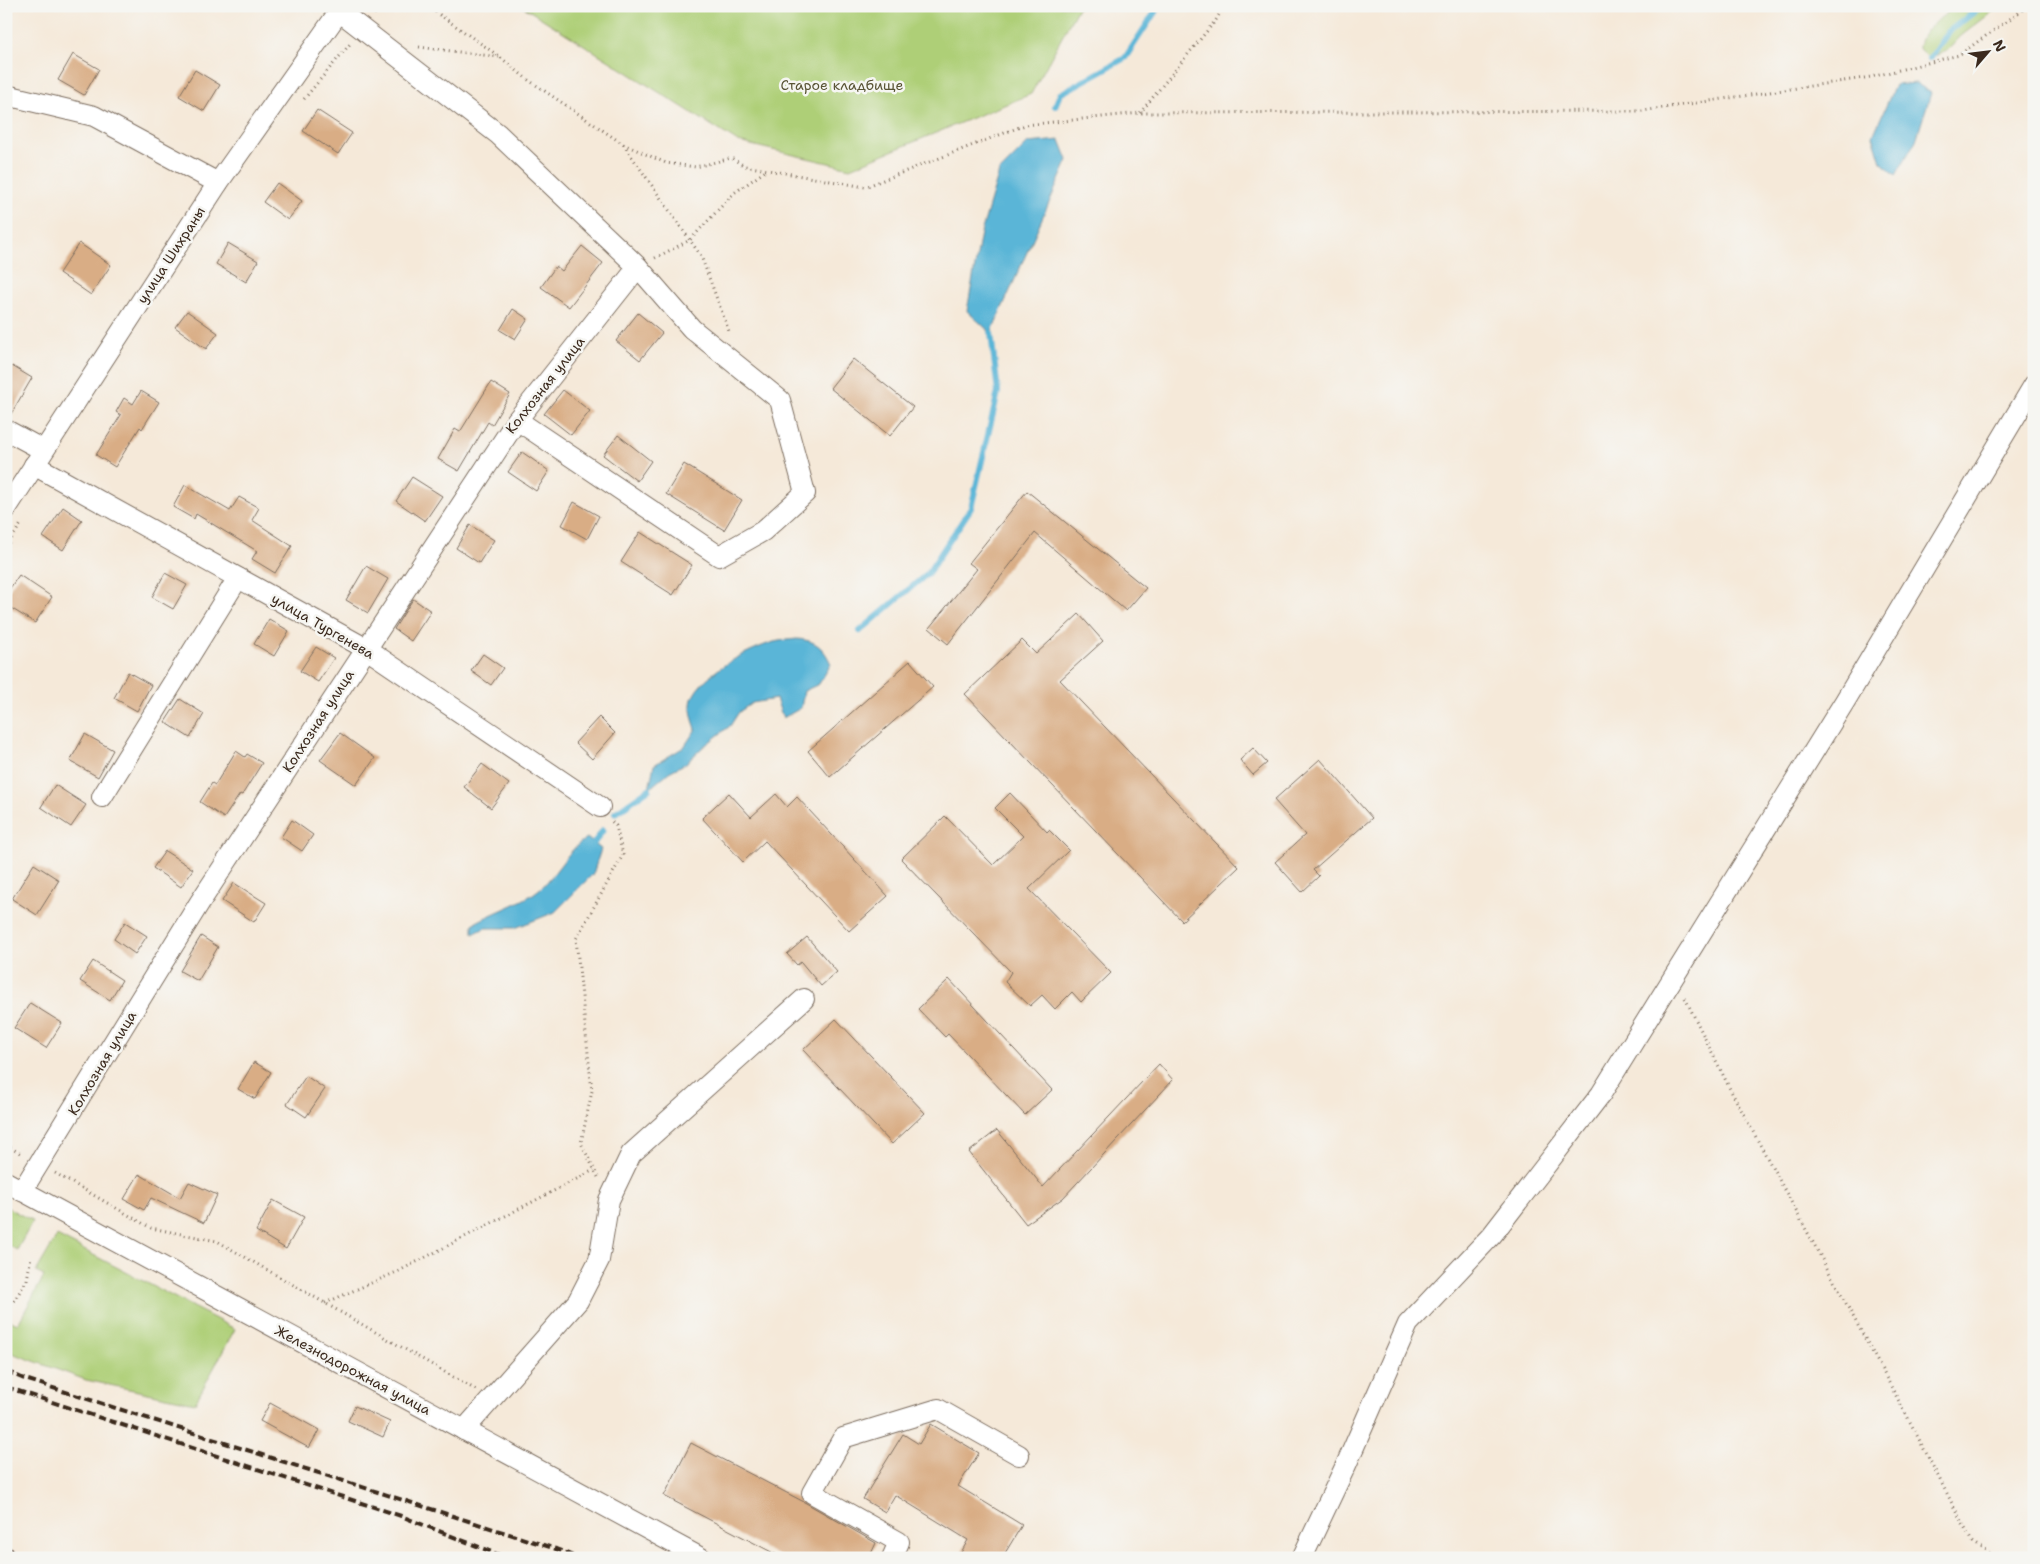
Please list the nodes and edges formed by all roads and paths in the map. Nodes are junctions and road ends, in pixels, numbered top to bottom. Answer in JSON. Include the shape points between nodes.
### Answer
{"nodes":[{"id":1,"x":380,"y":6,"type":"edge"},
{"id":2,"x":427,"y":6,"type":"edge"},
{"id":3,"x":1224,"y":6,"type":"edge"},
{"id":4,"x":2028,"y":6,"type":"edge"},
{"id":5,"x":341,"y":8,"type":"edge"},
{"id":6,"x":363,"y":29,"type":"junction"},
{"id":7,"x":417,"y":47,"type":"dead end"},
{"id":8,"x":500,"y":57,"type":"junction"},
{"id":9,"x":6,"y":95,"type":"edge"},
{"id":10,"x":299,"y":105,"type":"dead end"},
{"id":11,"x":1140,"y":113,"type":"junction"},
{"id":12,"x":623,"y":144,"type":"junction"},
{"id":13,"x":767,"y":170,"type":"junction"},
{"id":14,"x":218,"y":183,"type":"junction"},
{"id":15,"x":690,"y":240,"type":"junction"},
{"id":16,"x":638,"y":267,"type":"junction"},
{"id":17,"x":731,"y":336,"type":"dead end"},
{"id":18,"x":2034,"y":386,"type":"edge"},
{"id":19,"x":516,"y":420,"type":"junction"},
{"id":20,"x":6,"y":430,"type":"edge"},
{"id":21,"x":38,"y":457,"type":"junction"},
{"id":22,"x":6,"y":508,"type":"edge"},
{"id":23,"x":22,"y":523,"type":"dead end"},
{"id":24,"x":6,"y":547,"type":"edge"},
{"id":25,"x":238,"y":578,"type":"junction"},
{"id":26,"x":365,"y":648,"type":"junction"},
{"id":27,"x":102,"y":797,"type":"dead end"},
{"id":28,"x":600,"y":807,"type":"joint"},
{"id":29,"x":1674,"y":976,"type":"junction"},
{"id":30,"x":804,"y":999,"type":"dead end"},
{"id":31,"x":40,"y":1164,"type":"junction"},
{"id":32,"x":594,"y":1170,"type":"junction"},
{"id":33,"x":14,"y":1187,"type":"edge"},
{"id":34,"x":609,"y":1200,"type":"junction"},
{"id":35,"x":31,"y":1257,"type":"dead end"},
{"id":36,"x":325,"y":1303,"type":"junction"},
{"id":37,"x":6,"y":1314,"type":"edge"},
{"id":38,"x":491,"y":1398,"type":"junction"},
{"id":39,"x":464,"y":1430,"type":"junction"},
{"id":40,"x":1018,"y":1455,"type":"dead end"},
{"id":41,"x":700,"y":1558,"type":"edge"},
{"id":42,"x":892,"y":1558,"type":"edge"},
{"id":43,"x":1302,"y":1558,"type":"edge"},
{"id":44,"x":1996,"y":1558,"type":"edge"}],
"edges":[{"from":1,"to":6,"type":"path"},
{"from":2,"to":8,"type":"path"},
{"from":3,"to":11,"type":"path"},
{"from":4,"to":11,"type":"path","via":[[1959,55],[1871,77],[1642,111]]},
{"from":5,"to":6,"type":"street"},
{"from":5,"to":14,"type":"street","name":"улица Шихраны"},
{"from":6,"to":10,"type":"path"},
{"from":6,"to":16,"type":"street","via":[[498,134]]},
{"from":7,"to":8,"type":"path"},
{"from":8,"to":12,"type":"path"},
{"from":9,"to":14,"type":"street","via":[[94,116]]},
{"from":11,"to":13,"type":"path","via":[[1025,125],[865,187]]},
{"from":12,"to":13,"type":"path","via":[[666,163],[696,167],[731,158],[745,166]]},
{"from":12,"to":15,"type":"path"},
{"from":13,"to":15,"type":"path","via":[[734,193]]},
{"from":14,"to":21,"type":"street","name":"улица Шихраны"},
{"from":15,"to":16,"type":"path"},
{"from":15,"to":17,"type":"path","via":[[701,256]]},
{"from":16,"to":19,"type":"street","name":"Колхозная улица"},
{"from":16,"to":19,"type":"street","via":[[692,329],[780,400],[804,493],[763,531],[719,556]]},
{"from":18,"to":29,"type":"street","via":[[1845,701]]},
{"from":19,"to":26,"type":"street","name":"Колхозная улица"},
{"from":20,"to":21,"type":"street","name":"улица Тургенева"},
{"from":21,"to":22,"type":"street","name":"улица Шихраны"},
{"from":21,"to":25,"type":"street","name":"улица Тургенева"},
{"from":23,"to":24,"type":"path"},
{"from":25,"to":26,"type":"street","name":"улица Тургенева"},
{"from":25,"to":27,"type":"street"},
{"from":26,"to":28,"type":"street","name":"улица Тургенева"},
{"from":26,"to":31,"type":"street","name":"Колхозная улица","via":[[200,902]]},
{"from":28,"to":32,"type":"path","via":[[616,826],[623,855],[576,939],[592,1091],[581,1143]]},
{"from":29,"to":43,"type":"street","via":[[1589,1110],[1492,1235],[1408,1324]]},
{"from":29,"to":44,"type":"path","via":[[1731,1090],[1972,1542]]},
{"from":30,"to":34,"type":"street","via":[[631,1154]]},
{"from":31,"to":33,"type":"street","name":"Колхозная улица"},
{"from":31,"to":36,"type":"path","via":[[151,1228],[217,1241]]},
{"from":32,"to":34,"type":"path"},
{"from":32,"to":36,"type":"path","via":[[399,1271]]},
{"from":33,"to":39,"type":"street","name":"Железнодорожная улица"},
{"from":34,"to":38,"type":"street","via":[[599,1260],[578,1301]]},
{"from":35,"to":37,"type":"path","via":[[27,1280]]},
{"from":36,"to":38,"type":"path"},
{"from":38,"to":39,"type":"street"},
{"from":39,"to":41,"type":"street","name":"Железнодорожная улица"},
{"from":40,"to":42,"type":"street","via":[[938,1409],[843,1438],[812,1493],[899,1542]]}]}
